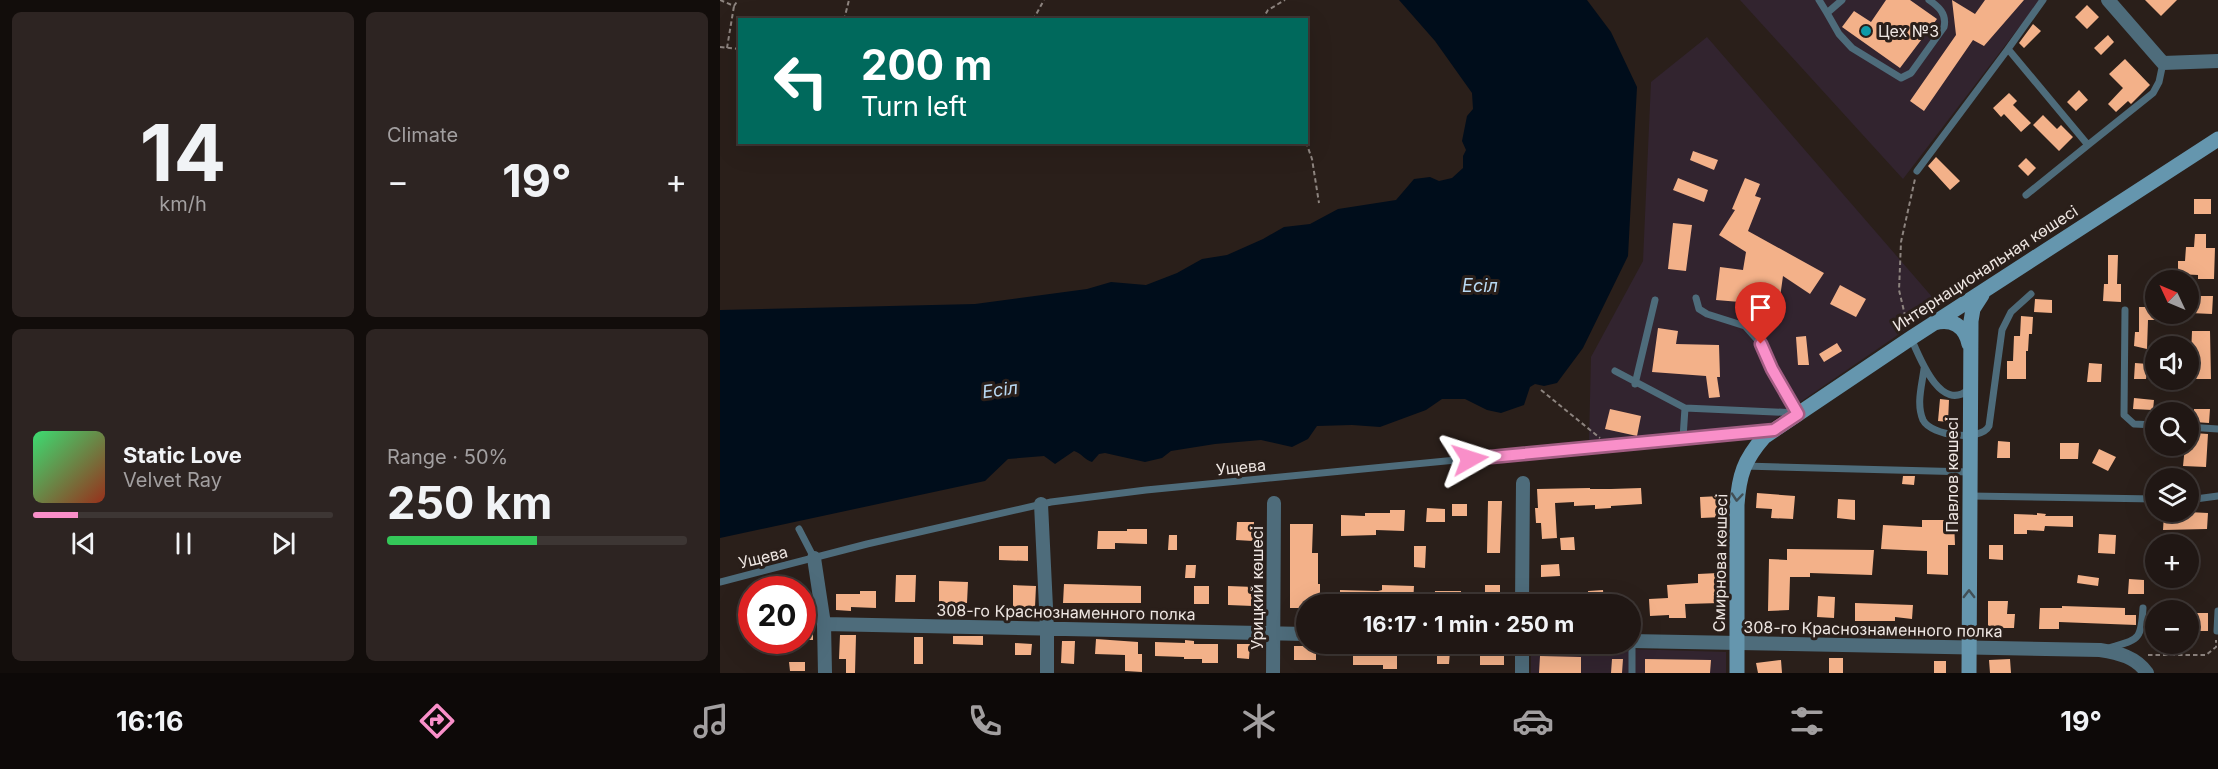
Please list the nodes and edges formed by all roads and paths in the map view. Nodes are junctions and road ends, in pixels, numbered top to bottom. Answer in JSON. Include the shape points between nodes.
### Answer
{"nodes":[{"id":1,"x":720,"y":0,"type":"edge"},
{"id":2,"x":738,"y":0,"type":"edge"},
{"id":3,"x":849,"y":0,"type":"edge"},
{"id":4,"x":1044,"y":0,"type":"edge"},
{"id":5,"x":1285,"y":0,"type":"edge"},
{"id":6,"x":1819,"y":0,"type":"edge"},
{"id":7,"x":1842,"y":0,"type":"edge"},
{"id":8,"x":1929,"y":0,"type":"edge"},
{"id":9,"x":2043,"y":0,"type":"edge"},
{"id":10,"x":2108,"y":0,"type":"edge"},
{"id":11,"x":734,"y":6,"type":"junction"},
{"id":12,"x":1827,"y":13,"type":"junction"},
{"id":13,"x":844,"y":18,"type":"edge"},
{"id":14,"x":1034,"y":18,"type":"edge"},
{"id":15,"x":1263,"y":18,"type":"edge"},
{"id":16,"x":720,"y":47,"type":"edge"},
{"id":17,"x":727,"y":48,"type":"junction"},
{"id":18,"x":2008,"y":48,"type":"junction"},
{"id":19,"x":738,"y":49,"type":"edge"},
{"id":20,"x":2218,"y":61,"type":"edge"},
{"id":21,"x":2163,"y":63,"type":"junction"},
{"id":22,"x":2218,"y":139,"type":"edge"},
{"id":23,"x":1307,"y":144,"type":"edge"},
{"id":24,"x":2088,"y":145,"type":"junction"},
{"id":25,"x":1917,"y":171,"type":"joint"},
{"id":26,"x":2026,"y":195,"type":"dead end"},
{"id":27,"x":1318,"y":203,"type":"dead end"},
{"id":28,"x":1994,"y":284,"type":"junction"},
{"id":29,"x":2031,"y":294,"type":"dead end"},
{"id":30,"x":1696,"y":298,"type":"dead end"},
{"id":31,"x":1655,"y":300,"type":"dead end"},
{"id":32,"x":2125,"y":310,"type":"dead end"},
{"id":33,"x":1934,"y":323,"type":"junction"},
{"id":34,"x":1911,"y":338,"type":"junction"},
{"id":35,"x":1970,"y":350,"type":"junction"},
{"id":36,"x":1924,"y":369,"type":"junction"},
{"id":37,"x":1615,"y":371,"type":"dead end"},
{"id":38,"x":1635,"y":384,"type":"junction"},
{"id":39,"x":1969,"y":388,"type":"junction"},
{"id":40,"x":1541,"y":390,"type":"dead end"},
{"id":41,"x":1684,"y":408,"type":"junction"},
{"id":42,"x":1798,"y":414,"type":"junction"},
{"id":43,"x":2145,"y":424,"type":"edge"},
{"id":44,"x":2199,"y":428,"type":"edge"},
{"id":45,"x":2218,"y":429,"type":"edge"},
{"id":46,"x":1774,"y":430,"type":"junction"},
{"id":47,"x":1970,"y":434,"type":"junction"},
{"id":48,"x":1683,"y":438,"type":"junction"},
{"id":49,"x":1610,"y":446,"type":"junction"},
{"id":50,"x":1744,"y":466,"type":"junction"},
{"id":51,"x":1970,"y":471,"type":"junction"},
{"id":52,"x":1523,"y":483,"type":"dead end"},
{"id":53,"x":1970,"y":496,"type":"junction"},
{"id":54,"x":2218,"y":496,"type":"edge"},
{"id":55,"x":2145,"y":499,"type":"edge"},
{"id":56,"x":2199,"y":499,"type":"edge"},
{"id":57,"x":1274,"y":503,"type":"dead end"},
{"id":58,"x":1041,"y":504,"type":"junction"},
{"id":59,"x":799,"y":529,"type":"dead end"},
{"id":60,"x":814,"y":558,"type":"junction"},
{"id":61,"x":720,"y":582,"type":"edge"},
{"id":62,"x":1522,"y":594,"type":"edge"},
{"id":63,"x":2143,"y":608,"type":"dead end"},
{"id":64,"x":2218,"y":611,"type":"edge"},
{"id":65,"x":824,"y":624,"type":"junction"},
{"id":66,"x":1047,"y":628,"type":"junction"},
{"id":67,"x":2217,"y":631,"type":"edge"},
{"id":68,"x":1274,"y":633,"type":"junction"},
{"id":69,"x":1296,"y":634,"type":"edge"},
{"id":70,"x":1641,"y":641,"type":"edge"},
{"id":71,"x":1737,"y":642,"type":"junction"},
{"id":72,"x":1969,"y":647,"type":"junction"},
{"id":73,"x":2107,"y":651,"type":"junction"},
{"id":74,"x":1522,"y":654,"type":"edge"},
{"id":75,"x":1631,"y":654,"type":"edge"},
{"id":76,"x":2145,"y":654,"type":"dead end"},
{"id":77,"x":825,"y":673,"type":"edge"},
{"id":78,"x":1047,"y":673,"type":"edge"},
{"id":79,"x":1273,"y":673,"type":"edge"},
{"id":80,"x":1521,"y":673,"type":"edge"},
{"id":81,"x":1632,"y":673,"type":"edge"},
{"id":82,"x":1737,"y":673,"type":"edge"},
{"id":83,"x":1969,"y":673,"type":"edge"},
{"id":84,"x":2147,"y":673,"type":"edge"}],
"edges":[{"from":1,"to":11,"type":"path"},
{"from":2,"to":11,"type":"path"},
{"from":3,"to":13,"type":"path"},
{"from":4,"to":14,"type":"path"},
{"from":5,"to":15,"type":"path","via":[[1268,10]]},
{"from":6,"to":12,"type":"lane"},
{"from":7,"to":12,"type":"lane"},
{"from":8,"to":12,"type":"lane","via":[[1942,12],[1944,27],[1911,73],[1901,78],[1852,48]]},
{"from":9,"to":18,"type":"lane"},
{"from":10,"to":21,"type":"street"},
{"from":11,"to":17,"type":"path"},
{"from":16,"to":17,"type":"path"},
{"from":17,"to":19,"type":"path"},
{"from":18,"to":24,"type":"lane"},
{"from":18,"to":25,"type":"lane"},
{"from":20,"to":21,"type":"street"},
{"from":21,"to":24,"type":"lane","via":[[2153,93]]},
{"from":22,"to":28,"type":"street","name":"Интернациональная көшесі"},
{"from":23,"to":27,"type":"path"},
{"from":24,"to":26,"type":"lane"},
{"from":25,"to":34,"type":"path","via":[[1901,242],[1899,290]]},
{"from":28,"to":33,"type":"street","name":"Интернациональная көшесі"},
{"from":28,"to":35,"type":"street","name":"Павлов көшесі","via":[[1973,309]]},
{"from":29,"to":47,"type":"lane","via":[[2011,312],[2002,330],[1988,428],[1979,435]]},
{"from":30,"to":42,"type":"lane","via":[[1699,309],[1745,326],[1761,344]]},
{"from":31,"to":38,"type":"lane"},
{"from":32,"to":43,"type":"lane","via":[[2124,415],[2134,424]]},
{"from":33,"to":34,"type":"street","name":"Интернациональная көшесі"},
{"from":33,"to":35,"type":"street","via":[[1960,326]]},
{"from":34,"to":36,"type":"lane"},
{"from":34,"to":42,"type":"street","name":"Интернациональная көшесі"},
{"from":35,"to":39,"type":"street","name":"Павлов көшесі"},
{"from":36,"to":39,"type":"lane","via":[[1947,393],[1960,394]]},
{"from":36,"to":47,"type":"lane","via":[[1919,405],[1926,425],[1942,433]]},
{"from":37,"to":38,"type":"lane"},
{"from":38,"to":41,"type":"lane"},
{"from":39,"to":47,"type":"street","name":"Павлов көшесі"},
{"from":40,"to":49,"type":"path"},
{"from":41,"to":42,"type":"lane"},
{"from":41,"to":48,"type":"lane"},
{"from":42,"to":46,"type":"street","name":"Интернациональная көшесі"},
{"from":44,"to":45,"type":"lane"},
{"from":46,"to":48,"type":"lane","name":"Ущева"},
{"from":46,"to":50,"type":"street","name":"Смирнова көшесі","via":[[1755,447]]},
{"from":47,"to":51,"type":"street","name":"Павлов көшесі"},
{"from":48,"to":49,"type":"lane","name":"Ущева"},
{"from":49,"to":58,"type":"lane","name":"Ущева","via":[[1146,490]]},
{"from":50,"to":51,"type":"lane"},
{"from":50,"to":71,"type":"street","name":"Смирнова көшесі","one_way":true,"via":[[1737,505]]},
{"from":51,"to":53,"type":"street","name":"Павлов көшесі"},
{"from":52,"to":62,"type":"street"},
{"from":53,"to":55,"type":"lane"},
{"from":72,"to":53,"type":"street","name":"Павлов көшесі","one_way":true},
{"from":54,"to":56,"type":"lane"},
{"from":57,"to":68,"type":"street","name":"Урицкий көшесі"},
{"from":58,"to":60,"type":"lane","name":"Ущева"},
{"from":58,"to":66,"type":"street"},
{"from":59,"to":60,"type":"lane"},
{"from":60,"to":61,"type":"lane","name":"Ущева"},
{"from":60,"to":65,"type":"street"},
{"from":63,"to":73,"type":"lane","via":[[2140,635]]},
{"from":64,"to":67,"type":"lane"},
{"from":65,"to":66,"type":"street","name":"308-го Краснознаменного полка"},
{"from":65,"to":77,"type":"street"},
{"from":66,"to":68,"type":"street","name":"308-го Краснознаменного полка"},
{"from":66,"to":78,"type":"street"},
{"from":67,"to":76,"type":"path","via":[[2216,647],[2205,655]]},
{"from":68,"to":69,"type":"street","name":"308-го Краснознаменного полка"},
{"from":68,"to":79,"type":"street","name":"Урицкий көшесі"},
{"from":70,"to":71,"type":"street","name":"308-го Краснознаменного полка"},
{"from":71,"to":72,"type":"street","name":"308-го Краснознаменного полка"},
{"from":71,"to":82,"type":"street","name":"Смирнова көшесі"},
{"from":72,"to":73,"type":"street","name":"308-го Краснознаменного полка"},
{"from":72,"to":83,"type":"street","name":"Павлов көшесі"},
{"from":73,"to":84,"type":"street","via":[[2139,663]]},
{"from":74,"to":80,"type":"street"},
{"from":75,"to":81,"type":"lane"}]}
